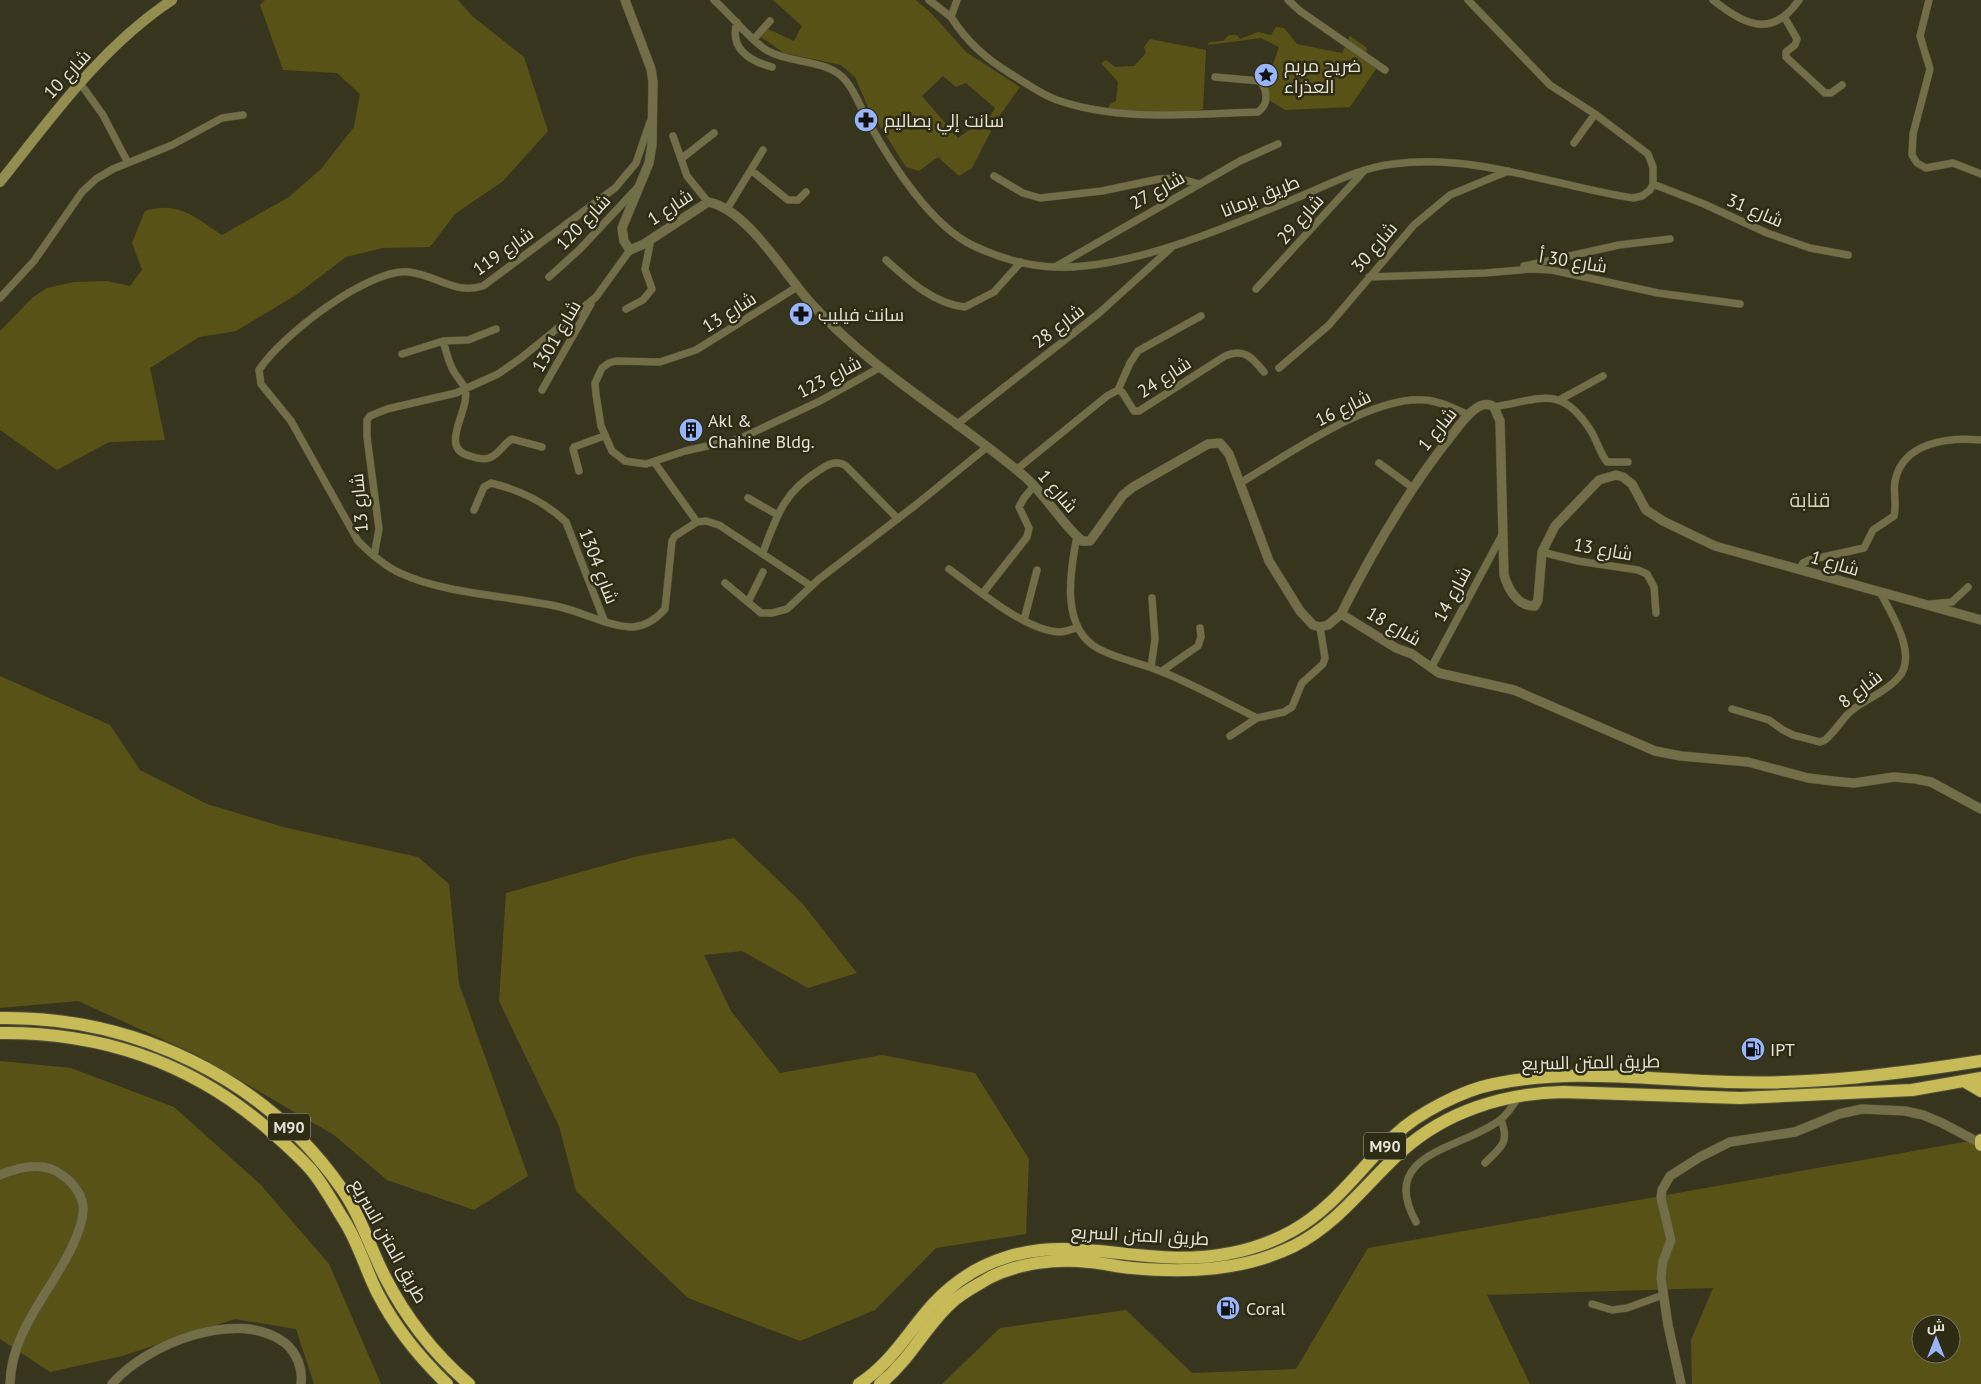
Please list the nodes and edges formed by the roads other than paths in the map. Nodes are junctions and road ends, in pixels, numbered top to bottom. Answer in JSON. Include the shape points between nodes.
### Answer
{"nodes":[{"id":1,"x":172,"y":0,"type":"edge"},
{"id":2,"x":625,"y":0,"type":"edge"},
{"id":3,"x":714,"y":0,"type":"edge"},
{"id":4,"x":929,"y":0,"type":"edge"},
{"id":5,"x":957,"y":0,"type":"edge"},
{"id":6,"x":1288,"y":0,"type":"edge"},
{"id":7,"x":1468,"y":0,"type":"edge"},
{"id":8,"x":1713,"y":0,"type":"edge"},
{"id":9,"x":1799,"y":0,"type":"edge"},
{"id":10,"x":1929,"y":0,"type":"edge"},
{"id":11,"x":951,"y":17,"type":"junction"},
{"id":12,"x":1785,"y":18,"type":"junction"},
{"id":13,"x":770,"y":21,"type":"dead end"},
{"id":14,"x":737,"y":22,"type":"junction"},
{"id":15,"x":754,"y":39,"type":"junction"},
{"id":16,"x":772,"y":67,"type":"dead end"},
{"id":17,"x":1385,"y":70,"type":"dead end"},
{"id":18,"x":1216,"y":77,"type":"dead end"},
{"id":19,"x":80,"y":83,"type":"junction"},
{"id":20,"x":1842,"y":85,"type":"dead end"},
{"id":21,"x":243,"y":114,"type":"dead end"},
{"id":22,"x":1595,"y":114,"type":"junction"},
{"id":23,"x":652,"y":117,"type":"junction"},
{"id":24,"x":714,"y":133,"type":"dead end"},
{"id":25,"x":673,"y":136,"type":"dead end"},
{"id":26,"x":1574,"y":143,"type":"dead end"},
{"id":27,"x":1278,"y":144,"type":"dead end"},
{"id":28,"x":763,"y":150,"type":"dead end"},
{"id":29,"x":681,"y":159,"type":"junction"},
{"id":30,"x":128,"y":164,"type":"junction"},
{"id":31,"x":1365,"y":169,"type":"junction"},
{"id":32,"x":751,"y":170,"type":"junction"},
{"id":33,"x":1510,"y":170,"type":"junction"},
{"id":34,"x":1981,"y":174,"type":"edge"},
{"id":35,"x":994,"y":176,"type":"dead end"},
{"id":36,"x":0,"y":182,"type":"edge"},
{"id":37,"x":1199,"y":184,"type":"junction"},
{"id":38,"x":1653,"y":184,"type":"junction"},
{"id":39,"x":637,"y":188,"type":"junction"},
{"id":40,"x":806,"y":192,"type":"dead end"},
{"id":41,"x":708,"y":202,"type":"junction"},
{"id":42,"x":728,"y":209,"type":"junction"},
{"id":43,"x":651,"y":239,"type":"junction"},
{"id":44,"x":1670,"y":239,"type":"dead end"},
{"id":45,"x":1173,"y":246,"type":"junction"},
{"id":46,"x":630,"y":250,"type":"junction"},
{"id":47,"x":1848,"y":255,"type":"dead end"},
{"id":48,"x":886,"y":260,"type":"dead end"},
{"id":49,"x":1020,"y":262,"type":"junction"},
{"id":50,"x":1054,"y":267,"type":"junction"},
{"id":51,"x":1504,"y":270,"type":"junction"},
{"id":52,"x":549,"y":277,"type":"dead end"},
{"id":53,"x":1369,"y":277,"type":"junction"},
{"id":54,"x":797,"y":287,"type":"junction"},
{"id":55,"x":1256,"y":289,"type":"dead end"},
{"id":56,"x":596,"y":297,"type":"junction"},
{"id":57,"x":0,"y":298,"type":"edge"},
{"id":58,"x":1740,"y":304,"type":"dead end"},
{"id":59,"x":626,"y":309,"type":"dead end"},
{"id":60,"x":1201,"y":316,"type":"dead end"},
{"id":61,"x":496,"y":329,"type":"dead end"},
{"id":62,"x":443,"y":341,"type":"junction"},
{"id":63,"x":402,"y":354,"type":"dead end"},
{"id":64,"x":879,"y":368,"type":"junction"},
{"id":65,"x":1279,"y":368,"type":"dead end"},
{"id":66,"x":1264,"y":372,"type":"dead end"},
{"id":67,"x":1603,"y":376,"type":"dead end"},
{"id":68,"x":465,"y":390,"type":"junction"},
{"id":69,"x":542,"y":390,"type":"dead end"},
{"id":70,"x":1118,"y":390,"type":"junction"},
{"id":71,"x":1561,"y":400,"type":"junction"},
{"id":72,"x":1494,"y":407,"type":"junction"},
{"id":73,"x":1468,"y":414,"type":"junction"},
{"id":74,"x":956,"y":425,"type":"junction"},
{"id":75,"x":604,"y":436,"type":"junction"},
{"id":76,"x":1981,"y":440,"type":"edge"},
{"id":77,"x":542,"y":446,"type":"dead end"},
{"id":78,"x":987,"y":447,"type":"junction"},
{"id":79,"x":1628,"y":462,"type":"dead end"},
{"id":80,"x":655,"y":463,"type":"junction"},
{"id":81,"x":1379,"y":463,"type":"dead end"},
{"id":82,"x":1016,"y":470,"type":"junction"},
{"id":83,"x":579,"y":471,"type":"dead end"},
{"id":84,"x":1240,"y":483,"type":"junction"},
{"id":85,"x":1034,"y":486,"type":"junction"},
{"id":86,"x":1412,"y":488,"type":"junction"},
{"id":87,"x":748,"y":498,"type":"dead end"},
{"id":88,"x":474,"y":510,"type":"dead end"},
{"id":89,"x":776,"y":514,"type":"junction"},
{"id":90,"x":898,"y":519,"type":"junction"},
{"id":91,"x":697,"y":522,"type":"junction"},
{"id":92,"x":1077,"y":536,"type":"junction"},
{"id":93,"x":1502,"y":536,"type":"junction"},
{"id":94,"x":762,"y":552,"type":"junction"},
{"id":95,"x":1542,"y":552,"type":"junction"},
{"id":96,"x":374,"y":556,"type":"junction"},
{"id":97,"x":948,"y":569,"type":"dead end"},
{"id":98,"x":1037,"y":570,"type":"dead end"},
{"id":99,"x":1800,"y":570,"type":"junction"},
{"id":100,"x":763,"y":572,"type":"dead end"},
{"id":101,"x":725,"y":582,"type":"dead end"},
{"id":102,"x":811,"y":586,"type":"junction"},
{"id":103,"x":1968,"y":587,"type":"dead end"},
{"id":104,"x":1880,"y":592,"type":"junction"},
{"id":105,"x":983,"y":593,"type":"junction"},
{"id":106,"x":1152,"y":598,"type":"dead end"},
{"id":107,"x":748,"y":602,"type":"junction"},
{"id":108,"x":1925,"y":605,"type":"junction"},
{"id":109,"x":1656,"y":613,"type":"dead end"},
{"id":110,"x":1341,"y":614,"type":"junction"},
{"id":111,"x":604,"y":620,"type":"junction"},
{"id":112,"x":1024,"y":620,"type":"junction"},
{"id":113,"x":1981,"y":620,"type":"edge"},
{"id":114,"x":1320,"y":627,"type":"junction"},
{"id":115,"x":1078,"y":628,"type":"junction"},
{"id":116,"x":1200,"y":628,"type":"dead end"},
{"id":117,"x":1150,"y":667,"type":"junction"},
{"id":118,"x":1431,"y":668,"type":"junction"},
{"id":119,"x":1162,"y":671,"type":"junction"},
{"id":120,"x":1732,"y":709,"type":"dead end"},
{"id":121,"x":1257,"y":718,"type":"junction"},
{"id":122,"x":1230,"y":736,"type":"dead end"},
{"id":123,"x":1981,"y":809,"type":"edge"},
{"id":124,"x":0,"y":1018,"type":"edge"},
{"id":125,"x":0,"y":1033,"type":"edge"},
{"id":126,"x":1981,"y":1062,"type":"edge"},
{"id":127,"x":1981,"y":1078,"type":"edge"},
{"id":128,"x":1964,"y":1081,"type":"junction"},
{"id":129,"x":1981,"y":1091,"type":"edge"},
{"id":130,"x":1519,"y":1096,"type":"junction"},
{"id":131,"x":1500,"y":1120,"type":"junction"},
{"id":132,"x":1981,"y":1143,"type":"edge"},
{"id":133,"x":1485,"y":1163,"type":"dead end"},
{"id":134,"x":0,"y":1175,"type":"edge"},
{"id":135,"x":1416,"y":1222,"type":"dead end"},
{"id":136,"x":1663,"y":1294,"type":"junction"},
{"id":137,"x":1592,"y":1304,"type":"dead end"},
{"id":138,"x":10,"y":1384,"type":"edge"},
{"id":139,"x":112,"y":1384,"type":"edge"},
{"id":140,"x":301,"y":1384,"type":"edge"},
{"id":141,"x":447,"y":1384,"type":"edge"},
{"id":142,"x":469,"y":1384,"type":"edge"},
{"id":143,"x":859,"y":1384,"type":"edge"},
{"id":144,"x":880,"y":1384,"type":"edge"},
{"id":145,"x":1681,"y":1384,"type":"edge"}],
"edges":[{"from":1,"to":19,"type":"main road","name":"شارع 10","via":[[135,27]]},
{"from":2,"to":23,"type":"street","name":"شارع 1","via":[[651,69]]},
{"from":3,"to":14,"type":"street","name":"طريق برمانا"},
{"from":4,"to":11,"type":"street"},
{"from":5,"to":11,"type":"street"},
{"from":6,"to":17,"type":"street"},
{"from":7,"to":22,"type":"street","via":[[1550,85]]},
{"from":8,"to":12,"type":"street","via":[[1745,22],[1764,25]]},
{"from":9,"to":12,"type":"street"},
{"from":10,"to":34,"type":"street","via":[[1920,36],[1930,69],[1913,134],[1912,155],[1926,168],[1953,164]]},
{"from":11,"to":18,"type":"street","via":[[968,42],[996,65],[1041,93],[1075,105],[1137,114],[1258,112],[1264,106],[1264,87],[1260,81]]},
{"from":12,"to":20,"type":"street","via":[[1797,39],[1786,52],[1786,57],[1825,93],[1831,93]]},
{"from":13,"to":15,"type":"street"},
{"from":14,"to":15,"type":"street","name":"طريق برمانا"},
{"from":14,"to":16,"type":"street","via":[[734,36],[738,46],[760,64]]},
{"from":15,"to":49,"type":"street","name":"طريق برمانا","via":[[767,51],[837,72],[845,78],[869,124],[916,195],[940,221],[973,246]]},
{"from":19,"to":30,"type":"street","via":[[103,114]]},
{"from":19,"to":36,"type":"main road","name":"شارع 10"},
{"from":21,"to":30,"type":"street","via":[[222,118]]},
{"from":22,"to":26,"type":"street"},
{"from":22,"to":38,"type":"street","via":[[1648,154],[1653,167]]},
{"from":23,"to":39,"type":"street","name":"شارع 1","via":[[652,145]]},
{"from":23,"to":96,"type":"street","name":"شارع 119","via":[[636,163],[622,181],[483,286],[460,289],[407,272],[370,280],[279,345],[259,370],[259,379],[291,421],[358,541]]},
{"from":24,"to":29,"type":"street"},
{"from":25,"to":29,"type":"street"},
{"from":27,"to":37,"type":"street","name":"شارع 27"},
{"from":28,"to":32,"type":"street"},
{"from":29,"to":41,"type":"street","via":[[687,176]]},
{"from":30,"to":57,"type":"street","via":[[96,179],[82,192],[34,261]]},
{"from":31,"to":33,"type":"street","name":"طريق برمانا","via":[[1416,162],[1471,164]]},
{"from":31,"to":45,"type":"street","name":"طريق برمانا","via":[[1260,214]]},
{"from":31,"to":55,"type":"street","name":"شارع 29"},
{"from":32,"to":40,"type":"street","via":[[788,200],[798,200]]},
{"from":32,"to":42,"type":"street"},
{"from":33,"to":38,"type":"street","name":"طريق برمانا","via":[[1633,198],[1642,196]]},
{"from":33,"to":53,"type":"street","name":"شارع 30","via":[[1450,195],[1404,233]]},
{"from":35,"to":37,"type":"street","via":[[1023,194],[1040,198],[1177,178]]},
{"from":37,"to":50,"type":"street","name":"شارع 27"},
{"from":38,"to":47,"type":"street","name":"شارع 31","via":[[1767,233],[1810,248]]},
{"from":39,"to":46,"type":"street","name":"شارع 1","via":[[622,228]]},
{"from":39,"to":52,"type":"street","name":"شارع 120"},
{"from":41,"to":42,"type":"street","name":"شارع 1"},
{"from":41,"to":43,"type":"street","name":"شارع 1"},
{"from":42,"to":54,"type":"street","name":"شارع 1","via":[[752,229]]},
{"from":43,"to":46,"type":"street","name":"شارع 1"},
{"from":43,"to":59,"type":"street","via":[[645,269],[652,289],[643,300]]},
{"from":44,"to":51,"type":"street","via":[[1619,245]]},
{"from":45,"to":50,"type":"street","name":"طريق برمانا","via":[[1115,261]]},
{"from":45,"to":74,"type":"street","name":"شارع 28","via":[[1098,314]]},
{"from":46,"to":56,"type":"street","name":"شارع 13"},
{"from":48,"to":49,"type":"street","via":[[928,293],[965,307],[994,292]]},
{"from":49,"to":50,"type":"street","name":"طريق برمانا"},
{"from":51,"to":53,"type":"street","name":"شارع 30 أ"},
{"from":51,"to":58,"type":"street","name":"شارع 30 أ","via":[[1552,270],[1658,293]]},
{"from":53,"to":65,"type":"street","name":"شارع 30","via":[[1329,325]]},
{"from":54,"to":64,"type":"street","name":"شارع 1"},
{"from":54,"to":75,"type":"street","name":"شارع 13","via":[[696,350],[660,362],[609,362],[595,383]]},
{"from":56,"to":68,"type":"street","name":"شارع 13","via":[[521,358]]},
{"from":56,"to":69,"type":"street","name":"شارع 1301"},
{"from":60,"to":70,"type":"street","via":[[1138,351]]},
{"from":61,"to":62,"type":"street","via":[[468,340]]},
{"from":62,"to":63,"type":"street"},
{"from":62,"to":68,"type":"street","via":[[452,368]]},
{"from":64,"to":74,"type":"street","name":"شارع 1"},
{"from":64,"to":80,"type":"street","name":"شارع 123","via":[[820,401],[739,439],[685,451]]},
{"from":66,"to":70,"type":"street","name":"شارع 24","via":[[1249,356],[1234,352],[1138,411],[1134,411]]},
{"from":67,"to":71,"type":"street"},
{"from":68,"to":77,"type":"street","via":[[455,444],[462,454],[489,458],[512,439]]},
{"from":68,"to":96,"type":"street","name":"شارع 13","via":[[377,412],[367,420],[378,515]]},
{"from":70,"to":82,"type":"street","name":"شارع 24","via":[[1098,402]]},
{"from":71,"to":72,"type":"street"},
{"from":71,"to":79,"type":"street","via":[[1580,414],[1607,462]]},
{"from":72,"to":73,"type":"street","name":"شارع 1","via":[[1481,405]]},
{"from":72,"to":93,"type":"street","name":"شارع 1","via":[[1500,421]]},
{"from":73,"to":84,"type":"street","name":"شارع 16","via":[[1425,400],[1384,405],[1337,426]]},
{"from":73,"to":86,"type":"street","name":"شارع 1"},
{"from":74,"to":78,"type":"street","name":"شارع 1"},
{"from":75,"to":80,"type":"street","name":"شارع 13","via":[[612,451],[625,461]]},
{"from":75,"to":83,"type":"street","via":[[574,447]]},
{"from":76,"to":99,"type":"street","via":[[1939,442],[1907,457],[1894,484],[1894,516],[1873,530],[1867,545],[1857,551],[1809,560]]},
{"from":78,"to":82,"type":"street","name":"شارع 1"},
{"from":78,"to":90,"type":"street"},
{"from":80,"to":91,"type":"street"},
{"from":81,"to":86,"type":"street"},
{"from":82,"to":85,"type":"street","name":"شارع 1"},
{"from":84,"to":92,"type":"street","name":"شارع 1","via":[[1229,454],[1220,443],[1208,444],[1133,487],[1090,540],[1082,541]]},
{"from":84,"to":114,"type":"street","name":"شارع 1","via":[[1269,562],[1307,620]]},
{"from":85,"to":92,"type":"street","name":"شارع 1"},
{"from":85,"to":105,"type":"street","via":[[1019,508],[1029,528],[1027,537]]},
{"from":86,"to":110,"type":"street","name":"شارع 1"},
{"from":87,"to":89,"type":"street"},
{"from":88,"to":111,"type":"street","name":"شارع 1304","via":[[484,487],[491,483],[508,487],[551,508],[566,522]]},
{"from":89,"to":90,"type":"street","via":[[789,494],[807,478],[832,463],[840,463]]},
{"from":89,"to":94,"type":"street"},
{"from":90,"to":102,"type":"street"},
{"from":91,"to":94,"type":"street","via":[[719,524]]},
{"from":91,"to":111,"type":"street","name":"شارع 13","via":[[672,540],[665,609],[659,616],[635,627],[618,626]]},
{"from":92,"to":115,"type":"street","via":[[1070,577]]},
{"from":93,"to":95,"type":"street","name":"شارع 1","via":[[1502,562],[1508,587],[1519,600],[1531,607],[1538,600]]},
{"from":93,"to":118,"type":"street","name":"شارع 14"},
{"from":94,"to":102,"type":"street"},
{"from":95,"to":99,"type":"street","name":"شارع 1","via":[[1555,526],[1586,492],[1599,480],[1616,475],[1632,484],[1646,510],[1663,521],[1715,546]]},
{"from":95,"to":109,"type":"street","name":"شارع 13","via":[[1647,574],[1654,587]]},
{"from":96,"to":111,"type":"street","name":"شارع 13","via":[[402,574],[432,584],[560,607]]},
{"from":97,"to":105,"type":"street"},
{"from":98,"to":112,"type":"street"},
{"from":99,"to":104,"type":"street","name":"شارع 1"},
{"from":100,"to":107,"type":"street"},
{"from":101,"to":107,"type":"street"},
{"from":102,"to":107,"type":"street","via":[[779,612],[761,613]]},
{"from":103,"to":108,"type":"street","via":[[1952,602]]},
{"from":104,"to":108,"type":"street","name":"شارع 1"},
{"from":104,"to":120,"type":"street","name":"شارع 8","via":[[1896,618],[1903,640],[1904,666],[1898,678],[1852,711],[1825,740],[1820,742],[1793,735],[1770,720]]},
{"from":105,"to":112,"type":"street"},
{"from":106,"to":117,"type":"street","via":[[1155,639]]},
{"from":108,"to":113,"type":"street","name":"شارع 1"},
{"from":110,"to":114,"type":"street","name":"شارع 1","via":[[1328,625]]},
{"from":110,"to":118,"type":"street","name":"شارع 18"},
{"from":112,"to":115,"type":"street","via":[[1053,631]]},
{"from":114,"to":121,"type":"street","via":[[1323,664],[1302,683],[1292,707]]},
{"from":115,"to":117,"type":"street","via":[[1082,636],[1097,648]]},
{"from":116,"to":119,"type":"street","via":[[1198,646]]},
{"from":117,"to":119,"type":"street"},
{"from":118,"to":123,"type":"street","name":"شارع 18","via":[[1446,677],[1514,690],[1632,743],[1665,754],[1748,762],[1808,778],[1833,781],[1854,783],[1916,779],[1931,782]]},
{"from":119,"to":121,"type":"street"},
{"from":121,"to":122,"type":"street"},
{"from":124,"to":142,"type":"highway","name":"طريق المتن السريع","number":"M90","via":[[60,1022],[130,1037],[188,1057],[276,1113],[342,1189],[368,1234],[385,1277],[412,1320],[440,1357]]},
{"from":125,"to":141,"type":"highway","name":"طريق المتن السريع","number":"M90","via":[[45,1034],[136,1053],[176,1067],[242,1107],[312,1172],[346,1224],[379,1295],[410,1346]]},
{"from":126,"to":143,"type":"highway","name":"طريق المتن السريع","number":"M90","via":[[1820,1080],[1732,1082],[1642,1077],[1539,1077],[1490,1085],[1446,1102],[1413,1121],[1396,1134],[1329,1205],[1293,1231],[1258,1246],[1222,1257],[1188,1259],[1079,1248],[1044,1248],[1007,1256],[979,1269],[935,1302],[887,1362]]},
{"from":127,"to":128,"type":"highway","name":"طريق المتن السريع","number":"M90"},
{"from":128,"to":129,"type":"highway"},
{"from":128,"to":130,"type":"highway","name":"طريق المتن السريع","number":"M90","via":[[1896,1092],[1740,1098],[1563,1092]]},
{"from":130,"to":131,"type":"street"},
{"from":130,"to":144,"type":"highway","name":"طريق المتن السريع","number":"M90","via":[[1480,1106],[1433,1129],[1404,1149],[1360,1196],[1314,1235],[1263,1260],[1235,1266],[1172,1270],[1088,1261],[1052,1261],[991,1277],[958,1296],[911,1354]]},
{"from":131,"to":133,"type":"street","via":[[1505,1130],[1504,1143]]},
{"from":131,"to":135,"type":"street","via":[[1435,1152],[1415,1166],[1408,1177],[1406,1191]]},
{"from":132,"to":136,"type":"street","via":[[1923,1115],[1862,1109],[1839,1114],[1795,1132],[1722,1145],[1676,1172],[1662,1190],[1671,1240],[1661,1267]]},
{"from":134,"to":138,"type":"street","via":[[27,1166],[44,1167],[60,1173],[78,1192],[83,1207],[77,1236],[20,1337]]},
{"from":136,"to":137,"type":"street","via":[[1627,1308],[1612,1310]]},
{"from":136,"to":145,"type":"street"},
{"from":139,"to":140,"type":"street","via":[[150,1352],[183,1338],[226,1330],[266,1333],[286,1344],[298,1360]]}]}
